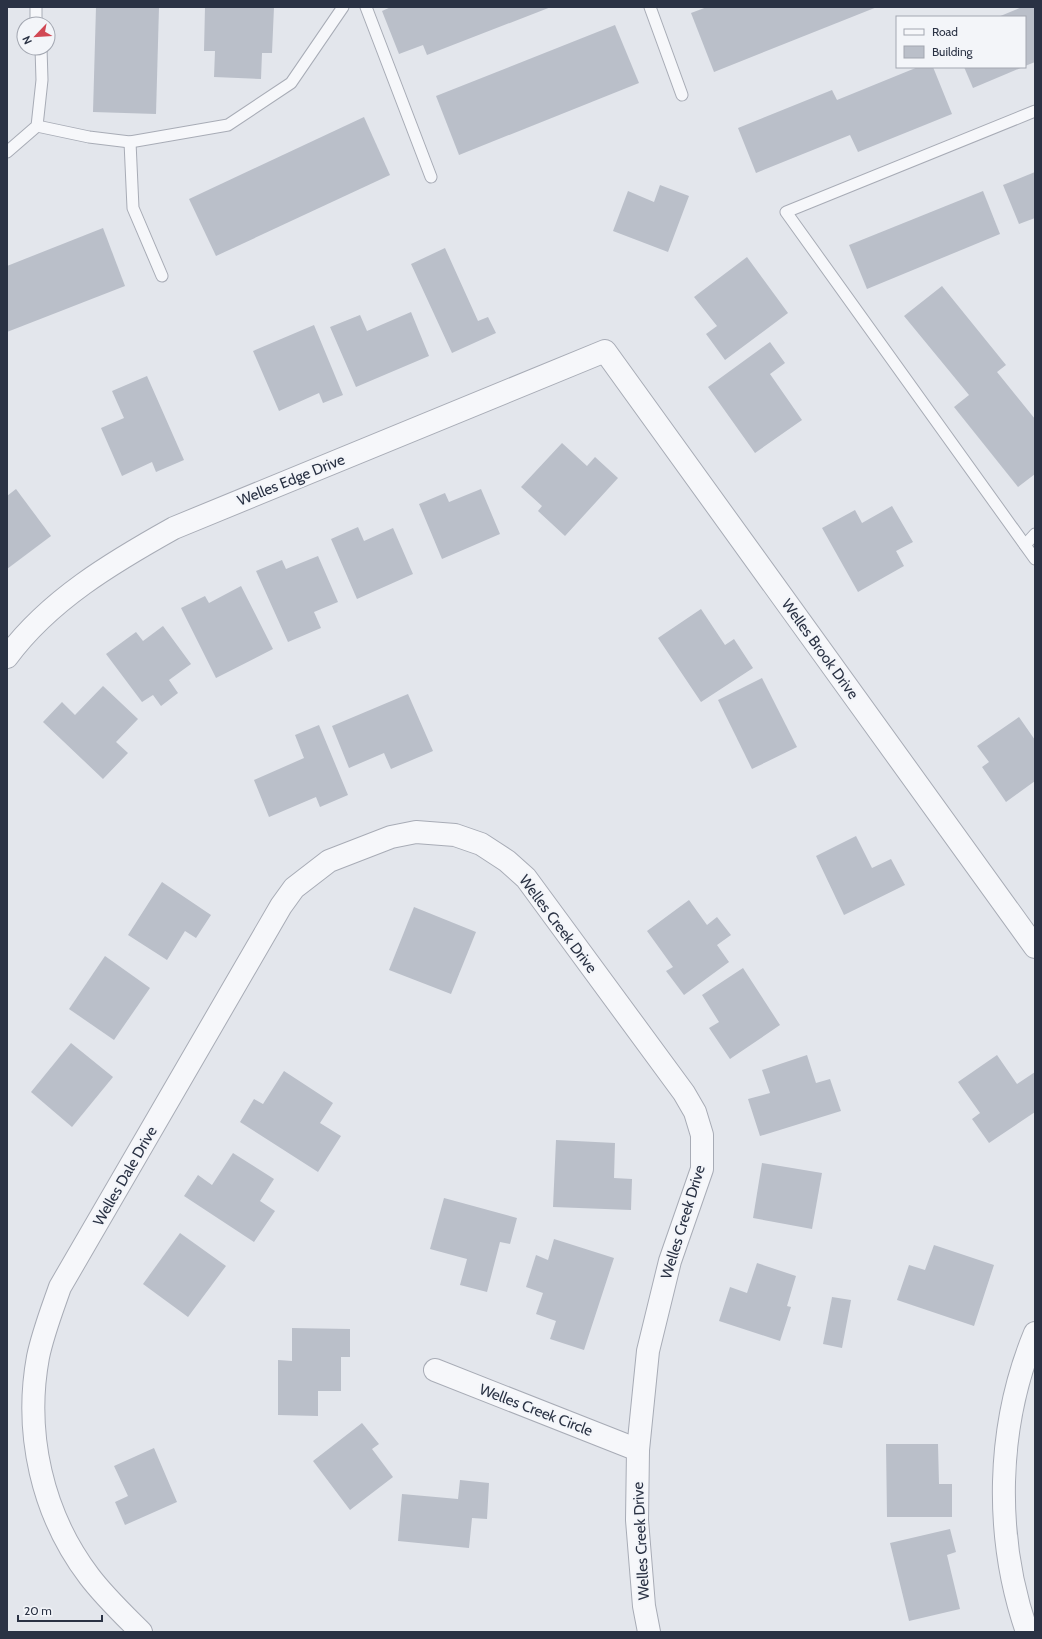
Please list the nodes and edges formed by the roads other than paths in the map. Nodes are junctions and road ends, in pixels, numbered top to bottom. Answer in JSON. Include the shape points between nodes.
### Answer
{"nodes":[{"id":1,"x":343,"y":7,"type":"edge"},
{"id":2,"x":366,"y":7,"type":"edge"},
{"id":3,"x":650,"y":7,"type":"edge"},
{"id":4,"x":40,"y":56,"type":"edge"},
{"id":5,"x":682,"y":95,"type":"dead end"},
{"id":6,"x":1035,"y":111,"type":"edge"},
{"id":7,"x":37,"y":126,"type":"junction"},
{"id":8,"x":130,"y":142,"type":"junction"},
{"id":9,"x":7,"y":152,"type":"edge"},
{"id":10,"x":431,"y":177,"type":"dead end"},
{"id":11,"x":162,"y":276,"type":"dead end"},
{"id":12,"x":605,"y":351,"type":"joint"},
{"id":13,"x":1035,"y":534,"type":"edge"},
{"id":14,"x":1025,"y":545,"type":"junction"},
{"id":15,"x":1035,"y":559,"type":"edge"},
{"id":16,"x":7,"y":657,"type":"edge"},
{"id":17,"x":455,"y":835,"type":"joint"},
{"id":18,"x":1035,"y":947,"type":"edge"},
{"id":19,"x":1035,"y":1333,"type":"edge"},
{"id":20,"x":435,"y":1370,"type":"dead end"},
{"id":21,"x":638,"y":1450,"type":"junction"},
{"id":22,"x":141,"y":1632,"type":"edge"},
{"id":23,"x":649,"y":1632,"type":"edge"},
{"id":24,"x":1027,"y":1632,"type":"edge"}],
"edges":[{"from":1,"to":8,"type":"lane","via":[[291,83],[228,125]]},
{"from":2,"to":10,"type":"lane"},
{"from":3,"to":5,"type":"lane"},
{"from":4,"to":7,"type":"lane","via":[[42,80]]},
{"from":6,"to":14,"type":"lane","via":[[786,212]]},
{"from":7,"to":8,"type":"lane","via":[[89,137]]},
{"from":7,"to":9,"type":"lane"},
{"from":8,"to":11,"type":"lane","via":[[132,208]]},
{"from":12,"to":16,"type":"street","name":"Welles Edge Drive","via":[[174,528],[123,556],[81,585],[42,618]]},
{"from":12,"to":18,"type":"street","name":"Welles Brook Drive"},
{"from":13,"to":14,"type":"lane"},
{"from":14,"to":15,"type":"lane"},
{"from":17,"to":21,"type":"street","name":"Welles Creek Drive","via":[[481,844],[507,861],[526,878],[684,1093],[695,1112],[702,1135],[702,1169],[670,1261],[648,1351]]},
{"from":17,"to":22,"type":"street","name":"Welles Dale Drive","via":[[416,832],[391,837],[329,861],[294,888],[60,1288],[38,1357],[34,1386],[35,1443],[40,1472],[54,1513],[73,1552],[89,1576]]},
{"from":19,"to":24,"type":"street","via":[[1016,1389],[1008,1434],[1004,1481],[1004,1527],[1012,1573]]},
{"from":20,"to":21,"type":"street","name":"Welles Creek Circle"},
{"from":21,"to":23,"type":"street","name":"Welles Creek Drive","via":[[637,1520],[644,1606]]}]}
